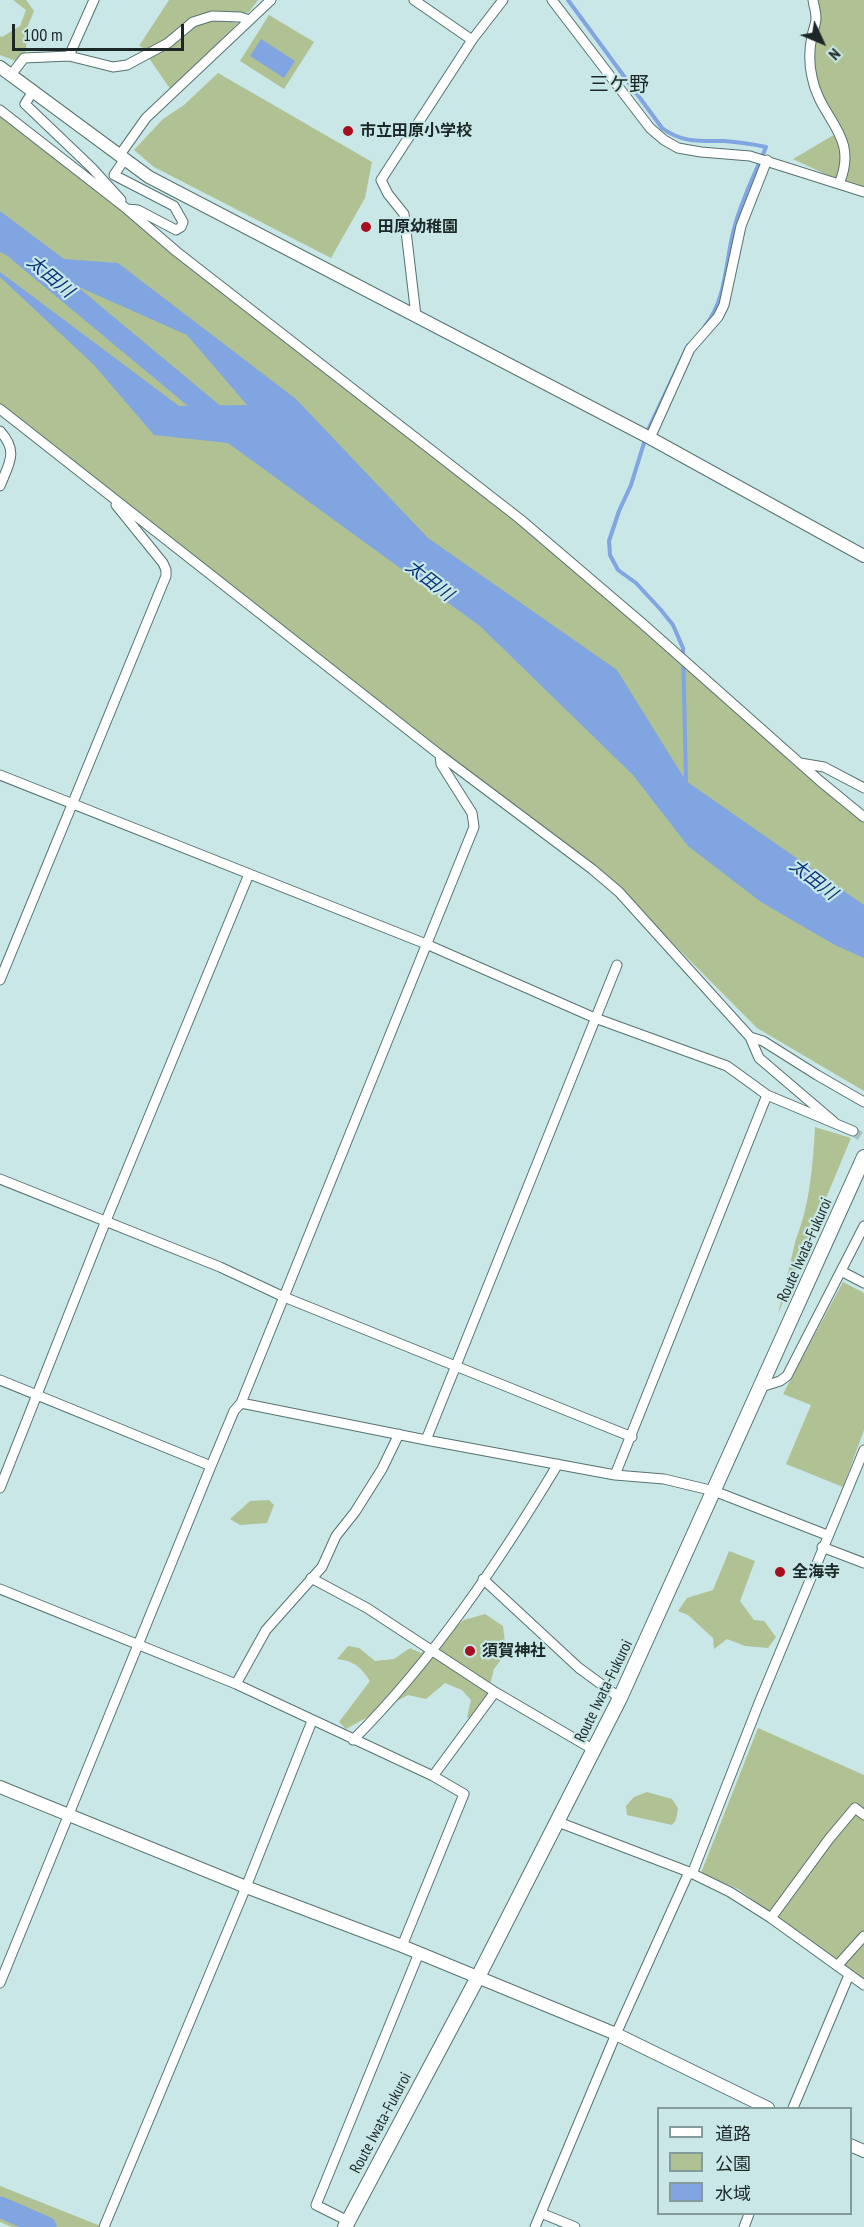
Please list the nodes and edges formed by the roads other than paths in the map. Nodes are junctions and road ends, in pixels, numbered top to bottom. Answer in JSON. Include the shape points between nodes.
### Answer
{"nodes":[{"id":1,"x":94,"y":0,"type":"edge"},
{"id":2,"x":271,"y":0,"type":"edge"},
{"id":3,"x":414,"y":0,"type":"edge"},
{"id":4,"x":503,"y":0,"type":"edge"},
{"id":5,"x":552,"y":0,"type":"edge"},
{"id":6,"x":813,"y":0,"type":"edge"},
{"id":7,"x":250,"y":20,"type":"junction"},
{"id":8,"x":472,"y":40,"type":"junction"},
{"id":9,"x":69,"y":56,"type":"junction"},
{"id":10,"x":0,"y":67,"type":"edge"},
{"id":11,"x":11,"y":75,"type":"junction"},
{"id":12,"x":33,"y":92,"type":"junction"},
{"id":13,"x":0,"y":110,"type":"edge"},
{"id":14,"x":121,"y":158,"type":"junction"},
{"id":15,"x":767,"y":160,"type":"junction"},
{"id":16,"x":839,"y":184,"type":"junction"},
{"id":17,"x":864,"y":192,"type":"edge"},
{"id":18,"x":127,"y":209,"type":"junction"},
{"id":19,"x":416,"y":316,"type":"junction"},
{"id":20,"x":0,"y":409,"type":"edge"},
{"id":21,"x":0,"y":431,"type":"edge"},
{"id":22,"x":650,"y":438,"type":"junction"},
{"id":23,"x":0,"y":486,"type":"edge"},
{"id":24,"x":106,"y":494,"type":"junction"},
{"id":25,"x":864,"y":556,"type":"edge"},
{"id":26,"x":440,"y":755,"type":"junction"},
{"id":27,"x":800,"y":763,"type":"junction"},
{"id":28,"x":0,"y":775,"type":"edge"},
{"id":29,"x":864,"y":788,"type":"edge"},
{"id":30,"x":71,"y":804,"type":"junction"},
{"id":31,"x":864,"y":816,"type":"edge"},
{"id":32,"x":249,"y":874,"type":"junction"},
{"id":33,"x":426,"y":944,"type":"junction"},
{"id":34,"x":617,"y":965,"type":"dead end"},
{"id":35,"x":0,"y":980,"type":"edge"},
{"id":36,"x":595,"y":1018,"type":"junction"},
{"id":37,"x":750,"y":1037,"type":"junction"},
{"id":38,"x":767,"y":1095,"type":"junction"},
{"id":39,"x":864,"y":1102,"type":"edge"},
{"id":40,"x":834,"y":1122,"type":"junction"},
{"id":41,"x":853,"y":1131,"type":"tunnel mouth"},
{"id":42,"x":864,"y":1156,"type":"edge"},
{"id":43,"x":0,"y":1179,"type":"edge"},
{"id":44,"x":105,"y":1222,"type":"junction"},
{"id":45,"x":864,"y":1226,"type":"edge"},
{"id":46,"x":841,"y":1271,"type":"junction"},
{"id":47,"x":864,"y":1283,"type":"edge"},
{"id":48,"x":284,"y":1297,"type":"junction"},
{"id":49,"x":455,"y":1366,"type":"junction"},
{"id":50,"x":0,"y":1380,"type":"edge"},
{"id":51,"x":761,"y":1387,"type":"junction"},
{"id":52,"x":38,"y":1395,"type":"junction"},
{"id":53,"x":241,"y":1403,"type":"junction"},
{"id":54,"x":399,"y":1434,"type":"junction"},
{"id":55,"x":632,"y":1437,"type":"junction"},
{"id":56,"x":426,"y":1440,"type":"junction"},
{"id":57,"x":864,"y":1450,"type":"edge"},
{"id":58,"x":558,"y":1464,"type":"junction"},
{"id":59,"x":211,"y":1466,"type":"junction"},
{"id":60,"x":615,"y":1475,"type":"junction"},
{"id":61,"x":0,"y":1488,"type":"edge"},
{"id":62,"x":714,"y":1491,"type":"junction"},
{"id":63,"x":827,"y":1535,"type":"junction"},
{"id":64,"x":822,"y":1546,"type":"junction"},
{"id":65,"x":864,"y":1563,"type":"edge"},
{"id":66,"x":311,"y":1578,"type":"junction"},
{"id":67,"x":483,"y":1579,"type":"junction"},
{"id":68,"x":0,"y":1589,"type":"edge"},
{"id":69,"x":138,"y":1645,"type":"junction"},
{"id":70,"x":432,"y":1652,"type":"junction"},
{"id":71,"x":236,"y":1684,"type":"junction"},
{"id":72,"x":495,"y":1692,"type":"junction"},
{"id":73,"x":620,"y":1698,"type":"junction"},
{"id":74,"x":312,"y":1720,"type":"junction"},
{"id":75,"x":353,"y":1740,"type":"junction"},
{"id":76,"x":594,"y":1750,"type":"junction"},
{"id":77,"x":433,"y":1776,"type":"junction"},
{"id":78,"x":0,"y":1788,"type":"edge"},
{"id":79,"x":69,"y":1815,"type":"junction"},
{"id":80,"x":864,"y":1815,"type":"edge"},
{"id":81,"x":558,"y":1822,"type":"junction"},
{"id":82,"x":690,"y":1873,"type":"junction"},
{"id":83,"x":246,"y":1887,"type":"junction"},
{"id":84,"x":771,"y":1918,"type":"junction"},
{"id":85,"x":864,"y":1936,"type":"edge"},
{"id":86,"x":402,"y":1946,"type":"junction"},
{"id":87,"x":419,"y":1953,"type":"junction"},
{"id":88,"x":837,"y":1966,"type":"junction"},
{"id":89,"x":849,"y":1975,"type":"junction"},
{"id":90,"x":478,"y":1977,"type":"junction"},
{"id":91,"x":0,"y":1983,"type":"edge"},
{"id":92,"x":864,"y":1985,"type":"edge"},
{"id":93,"x":616,"y":2034,"type":"junction"},
{"id":94,"x":764,"y":2107,"type":"edge"},
{"id":95,"x":794,"y":2107,"type":"edge"},
{"id":96,"x":541,"y":2213,"type":"junction"},
{"id":97,"x":346,"y":2224,"type":"edge"},
{"id":98,"x":104,"y":2227,"type":"edge"},
{"id":99,"x":535,"y":2227,"type":"edge"},
{"id":100,"x":575,"y":2227,"type":"edge"}],
"edges":[{"from":1,"to":9,"type":"street"},
{"from":2,"to":7,"type":"street"},
{"from":3,"to":8,"type":"street"},
{"from":4,"to":8,"type":"street"},
{"from":5,"to":15,"type":"street","via":[[650,128],[664,140],[678,148]]},
{"from":6,"to":16,"type":"street","via":[[816,21],[809,52],[812,78],[840,132],[846,169]]},
{"from":7,"to":9,"type":"street","via":[[212,16],[193,22],[168,43],[127,65],[113,67]]},
{"from":7,"to":14,"type":"street","via":[[146,118]]},
{"from":8,"to":19,"type":"street","via":[[381,180],[404,214]]},
{"from":9,"to":11,"type":"street","via":[[24,58]]},
{"from":10,"to":11,"type":"street"},
{"from":11,"to":12,"type":"street"},
{"from":12,"to":14,"type":"street"},
{"from":12,"to":18,"type":"street","via":[[25,104],[118,194]]},
{"from":13,"to":18,"type":"street"},
{"from":14,"to":18,"type":"street","via":[[114,175],[174,206],[183,222],[176,230],[138,210]]},
{"from":14,"to":19,"type":"street","via":[[149,177]]},
{"from":15,"to":16,"type":"street"},
{"from":15,"to":22,"type":"street","via":[[741,226],[724,305],[690,349]]},
{"from":16,"to":17,"type":"street"},
{"from":18,"to":27,"type":"street","via":[[520,519]]},
{"from":19,"to":22,"type":"street"},
{"from":20,"to":24,"type":"street"},
{"from":21,"to":23,"type":"street","via":[[12,453]]},
{"from":22,"to":25,"type":"street"},
{"from":24,"to":26,"type":"street"},
{"from":24,"to":30,"type":"street","via":[[163,563],[166,576]]},
{"from":26,"to":33,"type":"street","via":[[441,764],[472,813],[474,827]]},
{"from":26,"to":37,"type":"street","via":[[619,892]]},
{"from":27,"to":29,"type":"street","via":[[824,766]]},
{"from":27,"to":31,"type":"street"},
{"from":28,"to":30,"type":"street"},
{"from":30,"to":32,"type":"street"},
{"from":30,"to":35,"type":"street"},
{"from":32,"to":33,"type":"street"},
{"from":32,"to":44,"type":"street"},
{"from":33,"to":36,"type":"street"},
{"from":33,"to":48,"type":"street"},
{"from":34,"to":36,"type":"street"},
{"from":36,"to":38,"type":"street","via":[[727,1066]]},
{"from":36,"to":49,"type":"street"},
{"from":37,"to":39,"type":"street"},
{"from":37,"to":40,"type":"street","via":[[759,1058]]},
{"from":38,"to":40,"type":"street"},
{"from":38,"to":55,"type":"street"},
{"from":40,"to":41,"type":"street"},
{"from":42,"to":51,"type":"main road","name":"Route Iwata-Fukuroi"},
{"from":43,"to":44,"type":"street"},
{"from":44,"to":48,"type":"street"},
{"from":44,"to":52,"type":"street"},
{"from":45,"to":46,"type":"street"},
{"from":46,"to":47,"type":"street"},
{"from":46,"to":51,"type":"street","via":[[786,1376]]},
{"from":48,"to":49,"type":"street"},
{"from":48,"to":53,"type":"street"},
{"from":49,"to":55,"type":"street"},
{"from":49,"to":56,"type":"street"},
{"from":50,"to":52,"type":"street"},
{"from":51,"to":62,"type":"main road","name":"Route Iwata-Fukuroi"},
{"from":52,"to":59,"type":"street"},
{"from":52,"to":61,"type":"street"},
{"from":53,"to":54,"type":"street"},
{"from":53,"to":59,"type":"street"},
{"from":54,"to":56,"type":"street"},
{"from":54,"to":66,"type":"street","via":[[382,1469],[336,1536],[322,1567]]},
{"from":55,"to":60,"type":"street"},
{"from":56,"to":58,"type":"street"},
{"from":57,"to":63,"type":"street"},
{"from":58,"to":60,"type":"street"},
{"from":58,"to":67,"type":"street"},
{"from":59,"to":69,"type":"street"},
{"from":60,"to":62,"type":"street","via":[[664,1479]]},
{"from":62,"to":63,"type":"street"},
{"from":62,"to":73,"type":"main road","name":"Route Iwata-Fukuroi"},
{"from":63,"to":64,"type":"street"},
{"from":64,"to":65,"type":"street"},
{"from":64,"to":82,"type":"street"},
{"from":66,"to":70,"type":"street","via":[[367,1608]]},
{"from":66,"to":71,"type":"street","via":[[266,1630]]},
{"from":67,"to":70,"type":"street"},
{"from":67,"to":73,"type":"street","via":[[579,1668]]},
{"from":68,"to":69,"type":"street"},
{"from":69,"to":71,"type":"street"},
{"from":69,"to":79,"type":"street"},
{"from":70,"to":72,"type":"street"},
{"from":70,"to":75,"type":"street"},
{"from":71,"to":74,"type":"street"},
{"from":72,"to":76,"type":"street"},
{"from":72,"to":77,"type":"street"},
{"from":73,"to":76,"type":"main road","name":"Route Iwata-Fukuroi"},
{"from":74,"to":75,"type":"street"},
{"from":74,"to":83,"type":"street"},
{"from":75,"to":77,"type":"street"},
{"from":76,"to":81,"type":"main road","name":"Route Iwata-Fukuroi"},
{"from":77,"to":86,"type":"street","via":[[464,1794]]},
{"from":78,"to":79,"type":"street"},
{"from":79,"to":83,"type":"street"},
{"from":79,"to":91,"type":"street"},
{"from":80,"to":84,"type":"street","via":[[855,1808]]},
{"from":81,"to":82,"type":"street"},
{"from":81,"to":90,"type":"main road","name":"Route Iwata-Fukuroi"},
{"from":82,"to":84,"type":"street"},
{"from":82,"to":93,"type":"street"},
{"from":83,"to":86,"type":"street"},
{"from":83,"to":98,"type":"street"},
{"from":84,"to":88,"type":"street"},
{"from":85,"to":88,"type":"street"},
{"from":86,"to":87,"type":"street"},
{"from":87,"to":90,"type":"street"},
{"from":87,"to":97,"type":"street","via":[[316,2205]]},
{"from":88,"to":89,"type":"street"},
{"from":89,"to":92,"type":"street"},
{"from":89,"to":95,"type":"street"},
{"from":90,"to":93,"type":"street"},
{"from":90,"to":97,"type":"main road","name":"Route Iwata-Fukuroi"},
{"from":93,"to":94,"type":"street"},
{"from":93,"to":96,"type":"street"},
{"from":96,"to":99,"type":"street"},
{"from":96,"to":100,"type":"street"}]}
